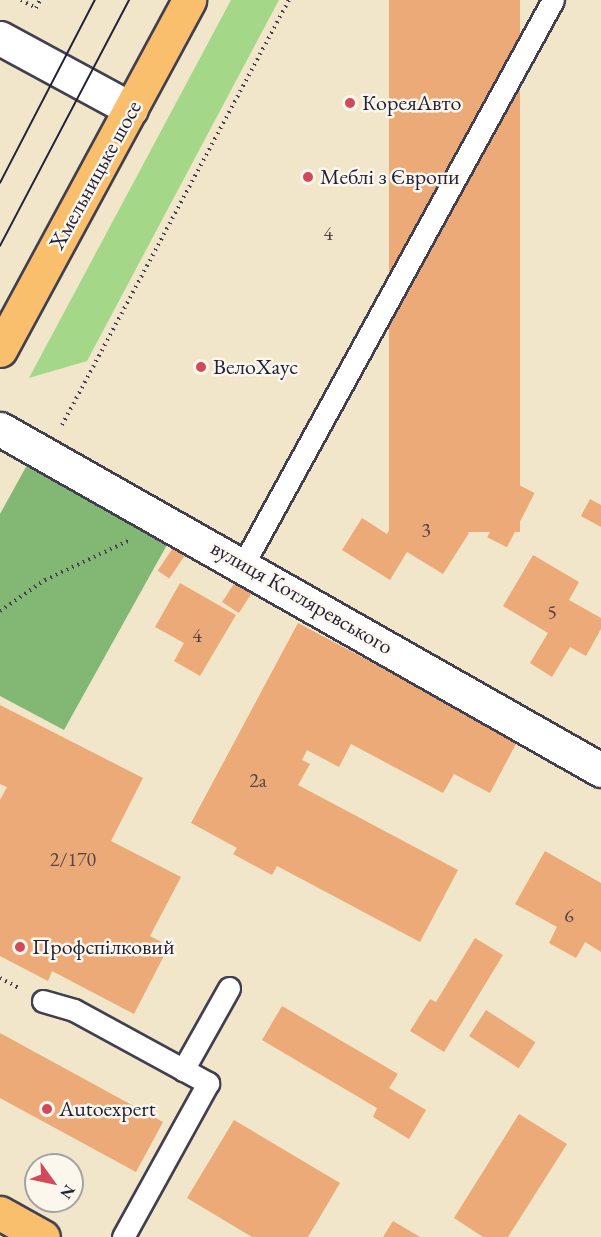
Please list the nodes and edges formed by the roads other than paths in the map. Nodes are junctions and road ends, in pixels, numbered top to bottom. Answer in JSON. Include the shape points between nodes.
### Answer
{"nodes":[{"id":1,"x":189,"y":0,"type":"edge"},
{"id":2,"x":553,"y":0,"type":"edge"},
{"id":3,"x":0,"y":38,"type":"edge"},
{"id":4,"x":131,"y":108,"type":"junction"},
{"id":5,"x":0,"y":350,"type":"edge"},
{"id":6,"x":0,"y":429,"type":"edge"},
{"id":7,"x":244,"y":563,"type":"junction"},
{"id":8,"x":601,"y":770,"type":"edge"},
{"id":9,"x":229,"y":988,"type":"dead end"},
{"id":10,"x":43,"y":1001,"type":"dead end"},
{"id":11,"x":183,"y":1070,"type":"junction"},
{"id":12,"x":0,"y":1213,"type":"edge"},
{"id":13,"x":43,"y":1237,"type":"edge"},
{"id":14,"x":123,"y":1237,"type":"edge"}],
"edges":[{"from":1,"to":4,"type":"main road","name":"Хмельницьке шосе"},
{"from":2,"to":7,"type":"lane"},
{"from":3,"to":4,"type":"street"},
{"from":4,"to":5,"type":"main road","name":"Хмельницьке шосе"},
{"from":6,"to":7,"type":"street","name":"вулиця Котляревського"},
{"from":7,"to":8,"type":"street","name":"вулиця Котляревського"},
{"from":9,"to":11,"type":"lane"},
{"from":10,"to":11,"type":"lane","via":[[74,1010]]},
{"from":11,"to":14,"type":"lane","via":[[208,1083]]},
{"from":12,"to":13,"type":"main road"}]}
